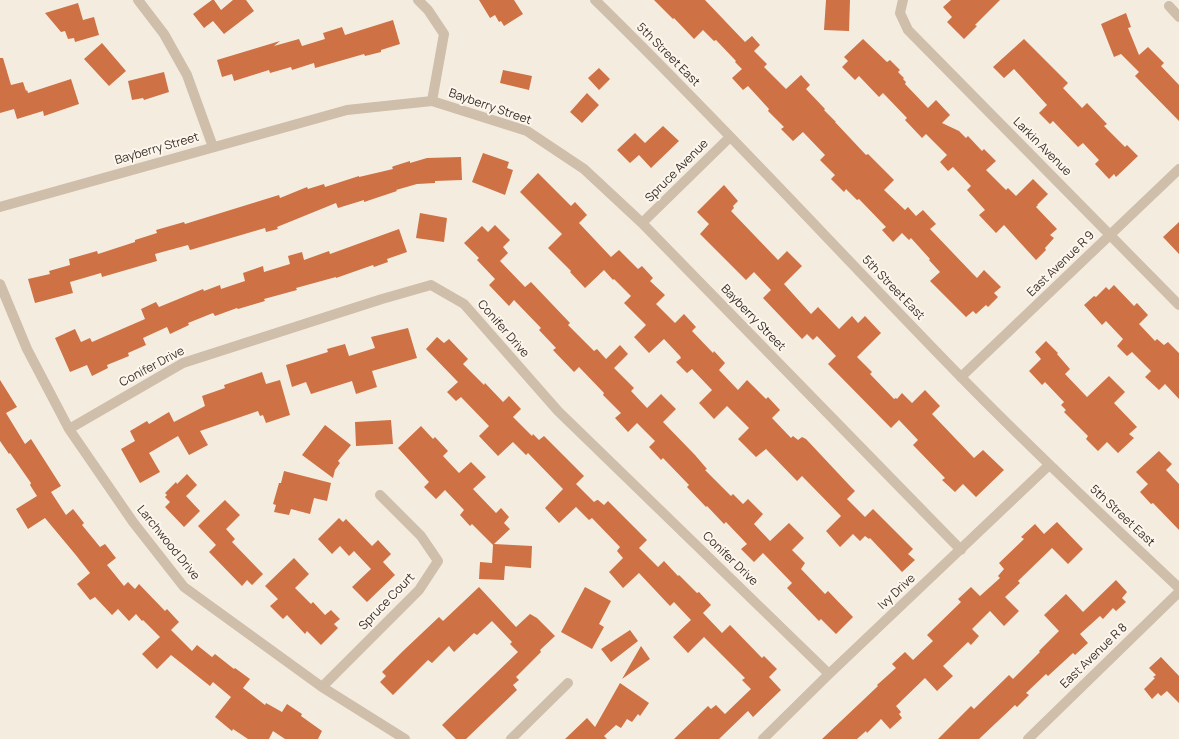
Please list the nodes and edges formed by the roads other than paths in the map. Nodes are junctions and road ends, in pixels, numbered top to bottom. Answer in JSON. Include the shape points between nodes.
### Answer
{"nodes":[{"id":1,"x":138,"y":0,"type":"edge"},
{"id":2,"x":418,"y":0,"type":"edge"},
{"id":3,"x":903,"y":0,"type":"edge"},
{"id":4,"x":599,"y":2,"type":"edge"},
{"id":5,"x":1169,"y":6,"type":"dead end"},
{"id":6,"x":1179,"y":17,"type":"edge"},
{"id":7,"x":432,"y":101,"type":"junction"},
{"id":8,"x":730,"y":137,"type":"junction"},
{"id":9,"x":213,"y":147,"type":"junction"},
{"id":10,"x":1179,"y":169,"type":"edge"},
{"id":11,"x":0,"y":207,"type":"edge"},
{"id":12,"x":642,"y":223,"type":"junction"},
{"id":13,"x":1111,"y":235,"type":"junction"},
{"id":14,"x":0,"y":284,"type":"edge"},
{"id":15,"x":1179,"y":305,"type":"edge"},
{"id":16,"x":961,"y":377,"type":"junction"},
{"id":17,"x":68,"y":429,"type":"junction"},
{"id":18,"x":1049,"y":465,"type":"junction"},
{"id":19,"x":380,"y":495,"type":"dead end"},
{"id":20,"x":961,"y":550,"type":"junction"},
{"id":21,"x":1179,"y":588,"type":"edge"},
{"id":22,"x":1179,"y":592,"type":"edge"},
{"id":23,"x":829,"y":674,"type":"junction"},
{"id":24,"x":568,"y":683,"type":"dead end"},
{"id":25,"x":322,"y":687,"type":"junction"},
{"id":26,"x":405,"y":739,"type":"edge"},
{"id":27,"x":512,"y":739,"type":"edge"},
{"id":28,"x":763,"y":739,"type":"edge"},
{"id":29,"x":1028,"y":739,"type":"edge"}],
"edges":[{"from":1,"to":9,"type":"street","via":[[164,34],[187,75]]},
{"from":2,"to":7,"type":"street","via":[[444,34]]},
{"from":3,"to":13,"type":"street","name":"Larkin Avenue","via":[[900,13],[908,30]]},
{"from":4,"to":8,"type":"street","name":"5th Street East"},
{"from":5,"to":6,"type":"street"},
{"from":7,"to":9,"type":"street","name":"Bayberry Street","via":[[347,110]]},
{"from":7,"to":12,"type":"street","name":"Bayberry Street","via":[[526,130],[584,169]]},
{"from":8,"to":12,"type":"street","name":"Spruce Avenue"},
{"from":8,"to":16,"type":"street","name":"5th Street East"},
{"from":9,"to":11,"type":"street","name":"Bayberry Street"},
{"from":10,"to":13,"type":"street","name":"East Avenue R 9"},
{"from":12,"to":20,"type":"street","name":"Bayberry Street"},
{"from":13,"to":15,"type":"street","name":"Larkin Avenue"},
{"from":13,"to":16,"type":"street","name":"East Avenue R 9"},
{"from":14,"to":17,"type":"street","name":"Larchwood Drive","via":[[27,349]]},
{"from":16,"to":18,"type":"street","name":"5th Street East"},
{"from":17,"to":23,"type":"street","name":"Conifer Drive","via":[[183,364],[431,285],[464,304],[558,411]]},
{"from":17,"to":25,"type":"street","name":"Larchwood Drive","via":[[133,522],[184,587]]},
{"from":18,"to":20,"type":"street","name":"Ivy Drive"},
{"from":18,"to":21,"type":"street","name":"5th Street East"},
{"from":19,"to":25,"type":"street","name":"Spruce Court","via":[[421,536],[438,561],[419,590]]},
{"from":20,"to":23,"type":"street","name":"Ivy Drive"},
{"from":22,"to":29,"type":"street","name":"East Avenue R 8"},
{"from":23,"to":28,"type":"street","name":"Ivy Drive"},
{"from":24,"to":27,"type":"street"},
{"from":25,"to":26,"type":"street","name":"Larchwood Drive"}]}
